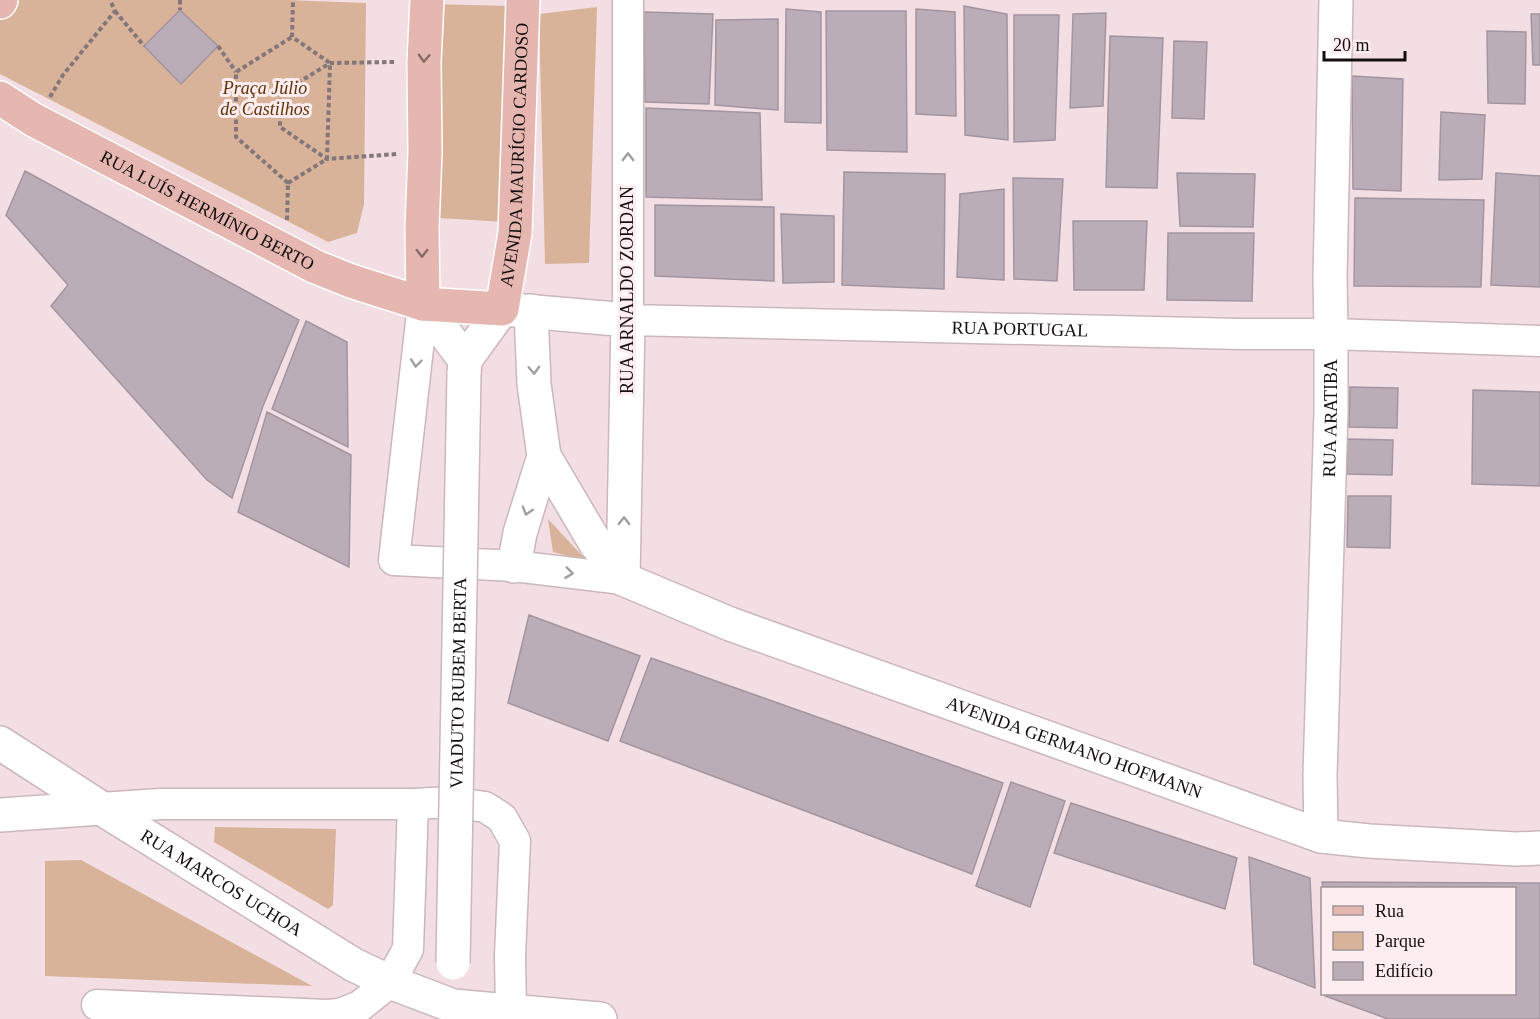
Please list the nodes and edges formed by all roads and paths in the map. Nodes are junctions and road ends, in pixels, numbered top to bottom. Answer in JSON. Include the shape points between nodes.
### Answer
{"nodes":[{"id":1,"x":110,"y":0,"type":"edge"},
{"id":2,"x":180,"y":0,"type":"edge"},
{"id":3,"x":293,"y":0,"type":"edge"},
{"id":4,"x":427,"y":0,"type":"edge"},
{"id":5,"x":523,"y":0,"type":"edge"},
{"id":6,"x":628,"y":0,"type":"edge"},
{"id":7,"x":1336,"y":0,"type":"edge"},
{"id":8,"x":180,"y":10,"type":"dead end"},
{"id":9,"x":115,"y":11,"type":"junction"},
{"id":10,"x":292,"y":37,"type":"junction"},
{"id":11,"x":144,"y":46,"type":"dead end"},
{"id":12,"x":218,"y":46,"type":"dead end"},
{"id":13,"x":424,"y":62,"type":"junction"},
{"id":14,"x":330,"y":63,"type":"junction"},
{"id":15,"x":236,"y":72,"type":"junction"},
{"id":16,"x":63,"y":75,"type":"dead end"},
{"id":17,"x":0,"y":98,"type":"edge"},
{"id":18,"x":425,"y":152,"type":"junction"},
{"id":19,"x":327,"y":159,"type":"junction"},
{"id":20,"x":423,"y":304,"type":"junction"},
{"id":21,"x":517,"y":310,"type":"junction"},
{"id":22,"x":628,"y":320,"type":"junction"},
{"id":23,"x":1331,"y":334,"type":"junction"},
{"id":24,"x":1540,"y":341,"type":"edge"},
{"id":25,"x":464,"y":367,"type":"junction"},
{"id":26,"x":544,"y":456,"type":"junction"},
{"id":27,"x":514,"y":566,"type":"junction"},
{"id":28,"x":623,"y":579,"type":"junction"},
{"id":29,"x":0,"y":744,"type":"edge"},
{"id":30,"x":413,"y":804,"type":"junction"},
{"id":31,"x":100,"y":808,"type":"junction"},
{"id":32,"x":0,"y":815,"type":"edge"},
{"id":33,"x":1321,"y":836,"type":"junction"},
{"id":34,"x":1540,"y":848,"type":"edge"},
{"id":35,"x":390,"y":982,"type":"junction"},
{"id":36,"x":97,"y":1005,"type":"dead end"},
{"id":37,"x":511,"y":1012,"type":"junction"},
{"id":38,"x":452,"y":1015,"type":"edge"},
{"id":39,"x":600,"y":1019,"type":"edge"}],
"edges":[{"from":1,"to":9,"type":"path"},
{"from":2,"to":8,"type":"path"},
{"from":3,"to":10,"type":"path"},
{"from":4,"to":13,"type":"main road","one_way":true},
{"from":5,"to":21,"type":"main road","name":"AVENIDA MAURÍCIO CARDOSO","via":[[515,233]]},
{"from":22,"to":6,"type":"street","name":"RUA ARNALDO ZORDAN","one_way":true},
{"from":7,"to":23,"type":"main road","name":"RUA ARATIBA"},
{"from":9,"to":11,"type":"path"},
{"from":9,"to":16,"type":"path"},
{"from":10,"to":14,"type":"path"},
{"from":10,"to":15,"type":"path"},
{"from":12,"to":15,"type":"path"},
{"from":13,"to":14,"type":"path"},
{"from":13,"to":18,"type":"main road"},
{"from":14,"to":19,"type":"path"},
{"from":14,"to":19,"type":"path","via":[[280,93],[280,127]]},
{"from":15,"to":19,"type":"path","via":[[236,137],[288,183]]},
{"from":17,"to":20,"type":"main road","name":"RUA LUÍS HERMÍNIO BERTO","via":[[34,120],[316,267]]},
{"from":18,"to":19,"type":"path"},
{"from":18,"to":20,"type":"main road","one_way":true},
{"from":20,"to":21,"type":"main road","name":"RUA LUÍS HERMÍNIO BERTO"},
{"from":20,"to":25,"type":"main road"},
{"from":20,"to":27,"type":"street","one_way":true,"via":[[394,560]]},
{"from":21,"to":22,"type":"main road","name":"RUA PORTUGAL"},
{"from":21,"to":25,"type":"main road"},
{"from":21,"to":26,"type":"main road","one_way":true,"via":[[534,384]]},
{"from":22,"to":23,"type":"street","name":"RUA PORTUGAL"},
{"from":28,"to":22,"type":"main road","name":"RUA ARNALDO ZORDAN","one_way":true},
{"from":23,"to":24,"type":"street","name":"RUA PORTUGAL"},
{"from":23,"to":33,"type":"main road","name":"RUA ARATIBA"},
{"from":25,"to":38,"type":"main road","name":"VIADUTO RUBEM BERTA","bridge":true},
{"from":26,"to":27,"type":"main road","one_way":true},
{"from":26,"to":28,"type":"main road","via":[[596,544]]},
{"from":27,"to":28,"type":"street","one_way":true},
{"from":28,"to":33,"type":"main road","name":"AVENIDA GERMANO HOFMANN","via":[[730,624]]},
{"from":29,"to":31,"type":"main road","name":"RUA MARCOS UCHOA"},
{"from":30,"to":31,"type":"street","via":[[160,804]]},
{"from":30,"to":35,"type":"street","via":[[408,949]]},
{"from":30,"to":37,"type":"street","via":[[452,802],[484,807],[502,818],[515,841]]},
{"from":31,"to":32,"type":"main road"},
{"from":31,"to":35,"type":"main road","name":"RUA MARCOS UCHOA","via":[[354,964]]},
{"from":33,"to":34,"type":"main road","name":"AVENIDA GERMANO HOFMANN"},
{"from":35,"to":36,"type":"street","via":[[360,1006],[340,1014]]},
{"from":35,"to":38,"type":"main road","name":"RUA MARCOS UCHOA"},
{"from":37,"to":38,"type":"main road","name":"RUA MARCOS UCHOA"},
{"from":37,"to":39,"type":"main road","name":"RUA MARCOS UCHOA"}]}
